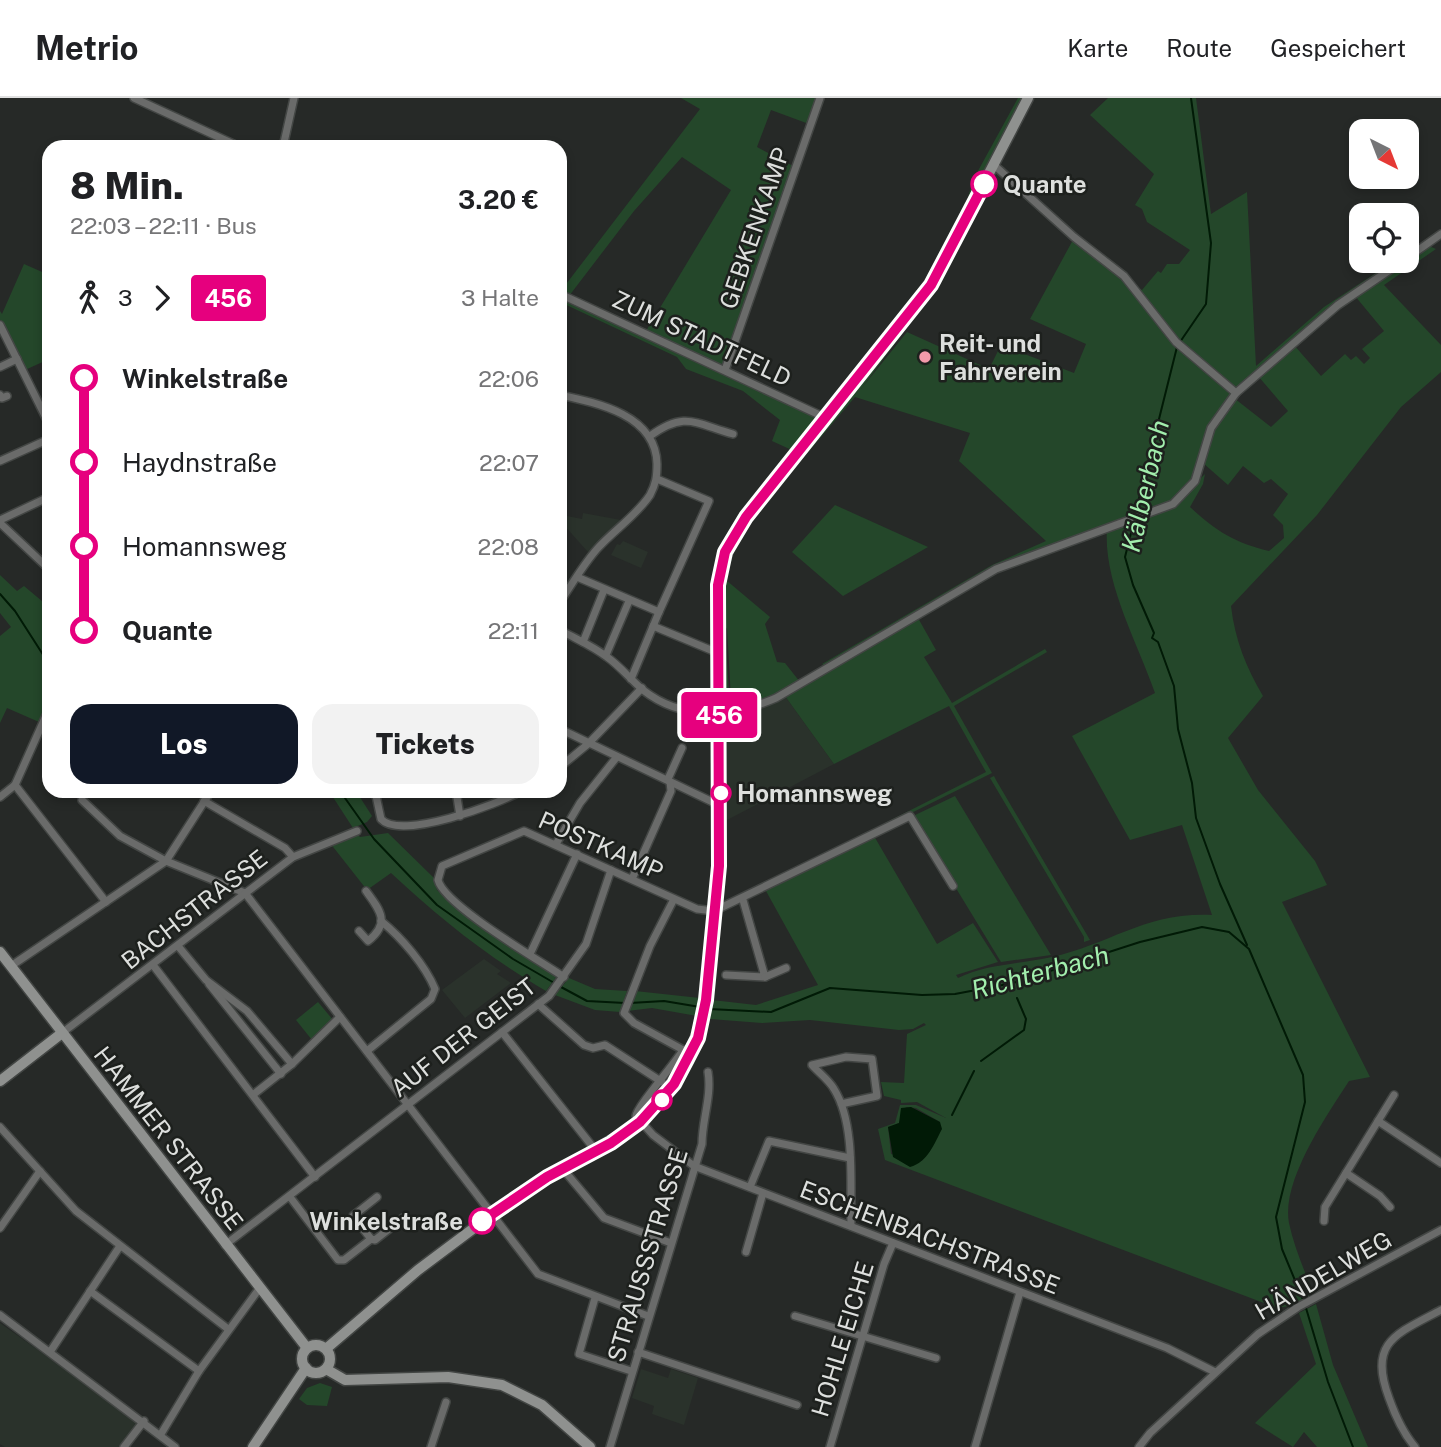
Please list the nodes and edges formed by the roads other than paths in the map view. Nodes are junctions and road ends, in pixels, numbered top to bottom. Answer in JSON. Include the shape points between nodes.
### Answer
{"nodes":[{"id":1,"x":134,"y":98,"type":"edge"},
{"id":2,"x":294,"y":98,"type":"edge"},
{"id":3,"x":820,"y":98,"type":"edge"},
{"id":4,"x":1028,"y":98,"type":"edge"},
{"id":5,"x":225,"y":140,"type":"edge"},
{"id":6,"x":285,"y":140,"type":"edge"},
{"id":7,"x":994,"y":165,"type":"junction"},
{"id":8,"x":1441,"y":234,"type":"edge"},
{"id":9,"x":1419,"y":250,"type":"edge"},
{"id":10,"x":1386,"y":273,"type":"edge"},
{"id":11,"x":567,"y":297,"type":"edge"},
{"id":12,"x":0,"y":325,"type":"edge"},
{"id":13,"x":17,"y":359,"type":"junction"},
{"id":14,"x":0,"y":367,"type":"edge"},
{"id":15,"x":725,"y":370,"type":"junction"},
{"id":16,"x":1236,"y":393,"type":"junction"},
{"id":17,"x":567,"y":397,"type":"edge"},
{"id":18,"x":42,"y":410,"type":"edge"},
{"id":19,"x":826,"y":418,"type":"junction"},
{"id":20,"x":733,"y":434,"type":"dead end"},
{"id":21,"x":650,"y":436,"type":"junction"},
{"id":22,"x":42,"y":442,"type":"edge"},
{"id":23,"x":0,"y":461,"type":"edge"},
{"id":24,"x":657,"y":479,"type":"junction"},
{"id":25,"x":42,"y":501,"type":"edge"},
{"id":26,"x":0,"y":522,"type":"edge"},
{"id":27,"x":42,"y":562,"type":"edge"},
{"id":28,"x":577,"y":577,"type":"junction"},
{"id":29,"x":604,"y":590,"type":"junction"},
{"id":30,"x":567,"y":592,"type":"edge"},
{"id":31,"x":629,"y":601,"type":"junction"},
{"id":32,"x":659,"y":612,"type":"junction"},
{"id":33,"x":653,"y":626,"type":"junction"},
{"id":34,"x":567,"y":634,"type":"edge"},
{"id":35,"x":583,"y":642,"type":"junction"},
{"id":36,"x":718,"y":653,"type":"junction"},
{"id":37,"x":606,"y":655,"type":"junction"},
{"id":38,"x":631,"y":679,"type":"junction"},
{"id":39,"x":642,"y":688,"type":"junction"},
{"id":40,"x":719,"y":713,"type":"junction"},
{"id":41,"x":42,"y":725,"type":"edge"},
{"id":42,"x":567,"y":733,"type":"edge"},
{"id":43,"x":588,"y":744,"type":"junction"},
{"id":44,"x":682,"y":748,"type":"dead end"},
{"id":45,"x":616,"y":758,"type":"junction"},
{"id":46,"x":567,"y":761,"type":"edge"},
{"id":47,"x":669,"y":781,"type":"junction"},
{"id":48,"x":15,"y":785,"type":"junction"},
{"id":49,"x":0,"y":797,"type":"edge"},
{"id":50,"x":207,"y":798,"type":"edge"},
{"id":51,"x":377,"y":798,"type":"edge"},
{"id":52,"x":457,"y":798,"type":"edge"},
{"id":53,"x":510,"y":798,"type":"edge"},
{"id":54,"x":82,"y":800,"type":"dead end"},
{"id":55,"x":204,"y":802,"type":"junction"},
{"id":56,"x":721,"y":806,"type":"junction"},
{"id":57,"x":460,"y":816,"type":"junction"},
{"id":58,"x":357,"y":831,"type":"dead end"},
{"id":59,"x":556,"y":844,"type":"junction"},
{"id":60,"x":577,"y":854,"type":"junction"},
{"id":61,"x":293,"y":857,"type":"junction"},
{"id":62,"x":166,"y":861,"type":"junction"},
{"id":63,"x":611,"y":870,"type":"junction"},
{"id":64,"x":632,"y":879,"type":"junction"},
{"id":65,"x":953,"y":886,"type":"dead end"},
{"id":66,"x":366,"y":891,"type":"dead end"},
{"id":67,"x":245,"y":893,"type":"junction"},
{"id":68,"x":674,"y":898,"type":"junction"},
{"id":69,"x":743,"y":900,"type":"junction"},
{"id":70,"x":106,"y":902,"type":"junction"},
{"id":71,"x":715,"y":911,"type":"junction"},
{"id":72,"x":381,"y":922,"type":"junction"},
{"id":73,"x":359,"y":931,"type":"dead end"},
{"id":74,"x":178,"y":946,"type":"junction"},
{"id":75,"x":0,"y":952,"type":"edge"},
{"id":76,"x":530,"y":954,"type":"junction"},
{"id":77,"x":153,"y":965,"type":"junction"},
{"id":78,"x":11,"y":966,"type":"junction"},
{"id":79,"x":786,"y":968,"type":"dead end"},
{"id":80,"x":726,"y":975,"type":"dead end"},
{"id":81,"x":765,"y":977,"type":"junction"},
{"id":82,"x":563,"y":978,"type":"junction"},
{"id":83,"x":206,"y":980,"type":"junction"},
{"id":84,"x":538,"y":1004,"type":"junction"},
{"id":85,"x":340,"y":1017,"type":"junction"},
{"id":86,"x":502,"y":1032,"type":"junction"},
{"id":87,"x":62,"y":1033,"type":"junction"},
{"id":88,"x":367,"y":1051,"type":"junction"},
{"id":89,"x":687,"y":1052,"type":"junction"},
{"id":90,"x":292,"y":1064,"type":"junction"},
{"id":91,"x":708,"y":1073,"type":"dead end"},
{"id":92,"x":281,"y":1074,"type":"junction"},
{"id":93,"x":0,"y":1082,"type":"edge"},
{"id":94,"x":662,"y":1082,"type":"junction"},
{"id":95,"x":254,"y":1094,"type":"junction"},
{"id":96,"x":1394,"y":1095,"type":"dead end"},
{"id":97,"x":408,"y":1104,"type":"junction"},
{"id":98,"x":841,"y":1104,"type":"junction"},
{"id":99,"x":1378,"y":1121,"type":"junction"},
{"id":100,"x":640,"y":1122,"type":"junction"},
{"id":101,"x":0,"y":1127,"type":"edge"},
{"id":102,"x":596,"y":1151,"type":"junction"},
{"id":103,"x":850,"y":1158,"type":"junction"},
{"id":104,"x":1441,"y":1163,"type":"edge"},
{"id":105,"x":694,"y":1166,"type":"junction"},
{"id":106,"x":562,"y":1168,"type":"junction"},
{"id":107,"x":40,"y":1171,"type":"junction"},
{"id":108,"x":1346,"y":1173,"type":"junction"},
{"id":109,"x":315,"y":1177,"type":"junction"},
{"id":110,"x":750,"y":1187,"type":"junction"},
{"id":111,"x":763,"y":1193,"type":"junction"},
{"id":112,"x":290,"y":1197,"type":"junction"},
{"id":113,"x":377,"y":1197,"type":"dead end"},
{"id":114,"x":1390,"y":1207,"type":"dead end"},
{"id":115,"x":492,"y":1214,"type":"junction"},
{"id":116,"x":403,"y":1219,"type":"dead end"},
{"id":117,"x":1324,"y":1221,"type":"dead end"},
{"id":118,"x":851,"y":1226,"type":"junction"},
{"id":119,"x":0,"y":1228,"type":"edge"},
{"id":120,"x":1441,"y":1230,"type":"edge"},
{"id":121,"x":371,"y":1239,"type":"junction"},
{"id":122,"x":671,"y":1243,"type":"junction"},
{"id":123,"x":893,"y":1243,"type":"junction"},
{"id":124,"x":120,"y":1245,"type":"junction"},
{"id":125,"x":225,"y":1245,"type":"junction"},
{"id":126,"x":746,"y":1252,"type":"dead end"},
{"id":127,"x":258,"y":1289,"type":"junction"},
{"id":128,"x":90,"y":1291,"type":"junction"},
{"id":129,"x":1020,"y":1292,"type":"junction"},
{"id":130,"x":595,"y":1298,"type":"junction"},
{"id":131,"x":1441,"y":1310,"type":"edge"},
{"id":132,"x":0,"y":1315,"type":"edge"},
{"id":133,"x":648,"y":1316,"type":"junction"},
{"id":134,"x":795,"y":1316,"type":"dead end"},
{"id":135,"x":228,"y":1329,"type":"junction"},
{"id":136,"x":864,"y":1337,"type":"junction"},
{"id":137,"x":307,"y":1348,"type":"junction"},
{"id":138,"x":327,"y":1349,"type":"junction"},
{"id":139,"x":50,"y":1352,"type":"junction"},
{"id":140,"x":638,"y":1352,"type":"junction"},
{"id":141,"x":936,"y":1359,"type":"dead end"},
{"id":142,"x":306,"y":1368,"type":"junction"},
{"id":143,"x":326,"y":1369,"type":"junction"},
{"id":144,"x":199,"y":1371,"type":"junction"},
{"id":145,"x":631,"y":1371,"type":"junction"},
{"id":146,"x":1215,"y":1372,"type":"junction"},
{"id":147,"x":446,"y":1402,"type":"dead end"},
{"id":148,"x":797,"y":1405,"type":"dead end"},
{"id":149,"x":144,"y":1421,"type":"junction"},
{"id":150,"x":161,"y":1434,"type":"junction"},
{"id":151,"x":433,"y":1446,"type":"edge"},
{"id":152,"x":124,"y":1447,"type":"edge"},
{"id":153,"x":175,"y":1447,"type":"edge"},
{"id":154,"x":253,"y":1447,"type":"edge"},
{"id":155,"x":590,"y":1447,"type":"edge"},
{"id":156,"x":610,"y":1447,"type":"edge"},
{"id":157,"x":830,"y":1447,"type":"edge"},
{"id":158,"x":975,"y":1447,"type":"edge"},
{"id":159,"x":1139,"y":1447,"type":"edge"},
{"id":160,"x":1415,"y":1447,"type":"edge"}],
"edges":[{"from":1,"to":5,"type":"street"},
{"from":2,"to":6,"type":"street"},
{"from":3,"to":15,"type":"street","name":"GEBKENKAMP"},
{"from":4,"to":7,"type":"main road"},
{"from":7,"to":16,"type":"street","via":[[1124,276],[1179,344]]},
{"from":7,"to":19,"type":"main road","via":[[931,285]]},
{"from":8,"to":9,"type":"street"},
{"from":10,"to":16,"type":"street","via":[[1338,305]]},
{"from":11,"to":15,"type":"street","name":"ZUM STADTFELD"},
{"from":12,"to":13,"type":"street"},
{"from":13,"to":14,"type":"street"},
{"from":13,"to":18,"type":"street"},
{"from":15,"to":19,"type":"street","name":"ZUM STADTFELD"},
{"from":16,"to":40,"type":"street","via":[[1211,428],[1189,490],[1173,504],[996,569],[776,698]]},
{"from":17,"to":21,"type":"street","via":[[608,407]]},
{"from":19,"to":36,"type":"main road","via":[[729,544],[718,585]]},
{"from":20,"to":21,"type":"street","via":[[683,419],[671,421]]},
{"from":21,"to":24,"type":"street","via":[[657,456]]},
{"from":22,"to":23,"type":"street"},
{"from":24,"to":28,"type":"street","via":[[648,497],[597,549]]},
{"from":24,"to":32,"type":"street","via":[[709,501]]},
{"from":25,"to":26,"type":"street"},
{"from":26,"to":27,"type":"street"},
{"from":28,"to":29,"type":"street"},
{"from":28,"to":30,"type":"street"},
{"from":29,"to":31,"type":"street"},
{"from":29,"to":35,"type":"street"},
{"from":31,"to":32,"type":"street"},
{"from":31,"to":37,"type":"street"},
{"from":32,"to":33,"type":"street"},
{"from":33,"to":36,"type":"street"},
{"from":33,"to":38,"type":"street"},
{"from":34,"to":35,"type":"street"},
{"from":35,"to":37,"type":"street"},
{"from":36,"to":40,"type":"main road"},
{"from":37,"to":38,"type":"street"},
{"from":38,"to":39,"type":"street"},
{"from":39,"to":40,"type":"street","via":[[676,708]]},
{"from":39,"to":43,"type":"street"},
{"from":40,"to":56,"type":"main road"},
{"from":41,"to":48,"type":"street"},
{"from":42,"to":43,"type":"street"},
{"from":43,"to":45,"type":"street"},
{"from":43,"to":46,"type":"street"},
{"from":44,"to":47,"type":"street"},
{"from":45,"to":47,"type":"street","via":[[623,757]]},
{"from":45,"to":59,"type":"street","via":[[580,803]]},
{"from":47,"to":56,"type":"street"},
{"from":47,"to":64,"type":"street","via":[[671,791]]},
{"from":48,"to":49,"type":"street"},
{"from":48,"to":70,"type":"street"},
{"from":50,"to":55,"type":"street"},
{"from":51,"to":57,"type":"street","via":[[383,821],[395,825]]},
{"from":52,"to":57,"type":"street"},
{"from":53,"to":57,"type":"street"},
{"from":54,"to":62,"type":"street","via":[[120,836]]},
{"from":55,"to":61,"type":"street"},
{"from":55,"to":62,"type":"street"},
{"from":56,"to":71,"type":"main road"},
{"from":58,"to":61,"type":"street","name":"BACHSTRASSE"},
{"from":59,"to":60,"type":"street","name":"POSTKAMP"},
{"from":59,"to":76,"type":"street","name":"POSTKAMP","via":[[531,832],[516,833],[446,862],[438,876],[443,890],[465,910]]},
{"from":60,"to":63,"type":"street","name":"POSTKAMP"},
{"from":60,"to":76,"type":"street"},
{"from":61,"to":67,"type":"street","name":"BACHSTRASSE"},
{"from":62,"to":67,"type":"street"},
{"from":62,"to":70,"type":"street"},
{"from":63,"to":64,"type":"street","name":"POSTKAMP"},
{"from":63,"to":82,"type":"street","name":"AUF DER GEIST","via":[[586,944]]},
{"from":64,"to":68,"type":"street","name":"POSTKAMP"},
{"from":65,"to":69,"type":"street","via":[[910,816]]},
{"from":66,"to":72,"type":"street","via":[[380,910]]},
{"from":67,"to":74,"type":"street","name":"BACHSTRASSE"},
{"from":67,"to":85,"type":"street"},
{"from":68,"to":71,"type":"street","name":"POSTKAMP","via":[[697,909]]},
{"from":68,"to":89,"type":"street","via":[[624,1009],[626,1018]]},
{"from":69,"to":71,"type":"street"},
{"from":69,"to":81,"type":"street"},
{"from":70,"to":78,"type":"street"},
{"from":71,"to":89,"type":"main road","via":[[705,1008]]},
{"from":72,"to":73,"type":"street","via":[[368,941]]},
{"from":72,"to":88,"type":"street","via":[[394,931],[435,989],[431,999]]},
{"from":74,"to":77,"type":"street","name":"BACHSTRASSE"},
{"from":74,"to":83,"type":"street"},
{"from":75,"to":78,"type":"main road","name":"HAMMER STRASSE"},
{"from":76,"to":82,"type":"street","name":"POSTKAMP"},
{"from":77,"to":87,"type":"street","name":"BACHSTRASSE"},
{"from":77,"to":95,"type":"street"},
{"from":78,"to":87,"type":"main road","name":"HAMMER STRASSE"},
{"from":79,"to":81,"type":"street"},
{"from":80,"to":81,"type":"street"},
{"from":82,"to":84,"type":"street","name":"AUF DER GEIST"},
{"from":83,"to":90,"type":"street","via":[[247,1011]]},
{"from":83,"to":92,"type":"street"},
{"from":84,"to":86,"type":"street","name":"AUF DER GEIST"},
{"from":84,"to":94,"type":"street","via":[[584,1045],[605,1045]]},
{"from":85,"to":88,"type":"street"},
{"from":85,"to":90,"type":"street"},
{"from":86,"to":97,"type":"street","name":"AUF DER GEIST"},
{"from":86,"to":102,"type":"street"},
{"from":87,"to":93,"type":"main road"},
{"from":87,"to":125,"type":"main road","name":"HAMMER STRASSE"},
{"from":88,"to":97,"type":"street"},
{"from":89,"to":94,"type":"street"},
{"from":89,"to":100,"type":"main road","via":[[667,1094]]},
{"from":90,"to":92,"type":"street"},
{"from":91,"to":105,"type":"street","name":"STRAUSSSTRASSE","via":[[702,1144]]},
{"from":92,"to":95,"type":"street"},
{"from":94,"to":100,"type":"street","via":[[636,1110]]},
{"from":95,"to":109,"type":"street"},
{"from":96,"to":99,"type":"street"},
{"from":97,"to":109,"type":"street","name":"AUF DER GEIST"},
{"from":97,"to":115,"type":"street"},
{"from":98,"to":98,"type":"street","via":[[834,1088],[812,1065],[846,1057],[872,1059],[877,1096]]},
{"from":98,"to":103,"type":"street"},
{"from":99,"to":104,"type":"street"},
{"from":99,"to":108,"type":"street"},
{"from":100,"to":102,"type":"main road"},
{"from":100,"to":105,"type":"street","name":"ESCHENBACHSTRASSE"},
{"from":101,"to":107,"type":"street"},
{"from":102,"to":106,"type":"main road"},
{"from":103,"to":110,"type":"street","via":[[772,1140],[766,1143]]},
{"from":103,"to":118,"type":"street"},
{"from":105,"to":110,"type":"street","name":"ESCHENBACHSTRASSE"},
{"from":105,"to":122,"type":"street","name":"STRAUSSSTRASSE"},
{"from":106,"to":115,"type":"main road"},
{"from":106,"to":122,"type":"street","via":[[604,1218]]},
{"from":107,"to":119,"type":"street"},
{"from":107,"to":124,"type":"street","via":[[76,1211]]},
{"from":108,"to":114,"type":"street"},
{"from":108,"to":117,"type":"street","via":[[1325,1207]]},
{"from":109,"to":112,"type":"street","name":"AUF DER GEIST"},
{"from":110,"to":111,"type":"street","name":"ESCHENBACHSTRASSE"},
{"from":111,"to":118,"type":"street","name":"ESCHENBACHSTRASSE"},
{"from":111,"to":126,"type":"street"},
{"from":112,"to":121,"type":"street","via":[[338,1260]]},
{"from":112,"to":125,"type":"street","name":"AUF DER GEIST"},
{"from":113,"to":121,"type":"street","via":[[353,1216]]},
{"from":115,"to":130,"type":"street","via":[[538,1274]]},
{"from":115,"to":138,"type":"main road","via":[[418,1270]]},
{"from":116,"to":121,"type":"street"},
{"from":118,"to":123,"type":"street","name":"ESCHENBACHSTRASSE"},
{"from":120,"to":146,"type":"street","name":"HÄNDELWEG","via":[[1298,1307]]},
{"from":122,"to":133,"type":"street","name":"STRAUSSSTRASSE"},
{"from":123,"to":129,"type":"street","name":"ESCHENBACHSTRASSE"},
{"from":123,"to":136,"type":"street","name":"HOHLE EICHE"},
{"from":124,"to":128,"type":"street"},
{"from":124,"to":135,"type":"street"},
{"from":125,"to":127,"type":"main road","name":"HAMMER STRASSE"},
{"from":127,"to":135,"type":"street"},
{"from":127,"to":137,"type":"main road","name":"HAMMER STRASSE"},
{"from":128,"to":139,"type":"street"},
{"from":128,"to":144,"type":"street"},
{"from":129,"to":146,"type":"street","name":"ESCHENBACHSTRASSE","via":[[1179,1353]]},
{"from":129,"to":158,"type":"street"},
{"from":130,"to":133,"type":"street"},
{"from":130,"to":145,"type":"street","via":[[579,1354]]},
{"from":131,"to":160,"type":"street","via":[[1396,1335],[1381,1356],[1382,1378],[1398,1420]]},
{"from":132,"to":139,"type":"street"},
{"from":133,"to":140,"type":"street","name":"STRAUSSSTRASSE"},
{"from":134,"to":136,"type":"street"},
{"from":135,"to":144,"type":"street"},
{"from":136,"to":141,"type":"street"},
{"from":136,"to":157,"type":"street","name":"HOHLE EICHE"},
{"from":137,"to":138,"type":"main road","via":[[315,1344]]},
{"from":137,"to":142,"type":"main road","via":[[302,1360]]},
{"from":138,"to":143,"type":"main road","via":[[331,1357]]},
{"from":139,"to":149,"type":"street"},
{"from":140,"to":145,"type":"street","name":"STRAUSSSTRASSE"},
{"from":140,"to":148,"type":"street"},
{"from":142,"to":143,"type":"main road","via":[[318,1373]]},
{"from":142,"to":154,"type":"main road"},
{"from":143,"to":155,"type":"main road","via":[[345,1380],[448,1377],[502,1385],[542,1405]]},
{"from":144,"to":150,"type":"street"},
{"from":145,"to":156,"type":"street","name":"STRAUSSSTRASSE"},
{"from":146,"to":159,"type":"street","name":"HÄNDELWEG"},
{"from":147,"to":151,"type":"street"},
{"from":149,"to":150,"type":"street"},
{"from":149,"to":152,"type":"street"},
{"from":150,"to":153,"type":"street"}]}
